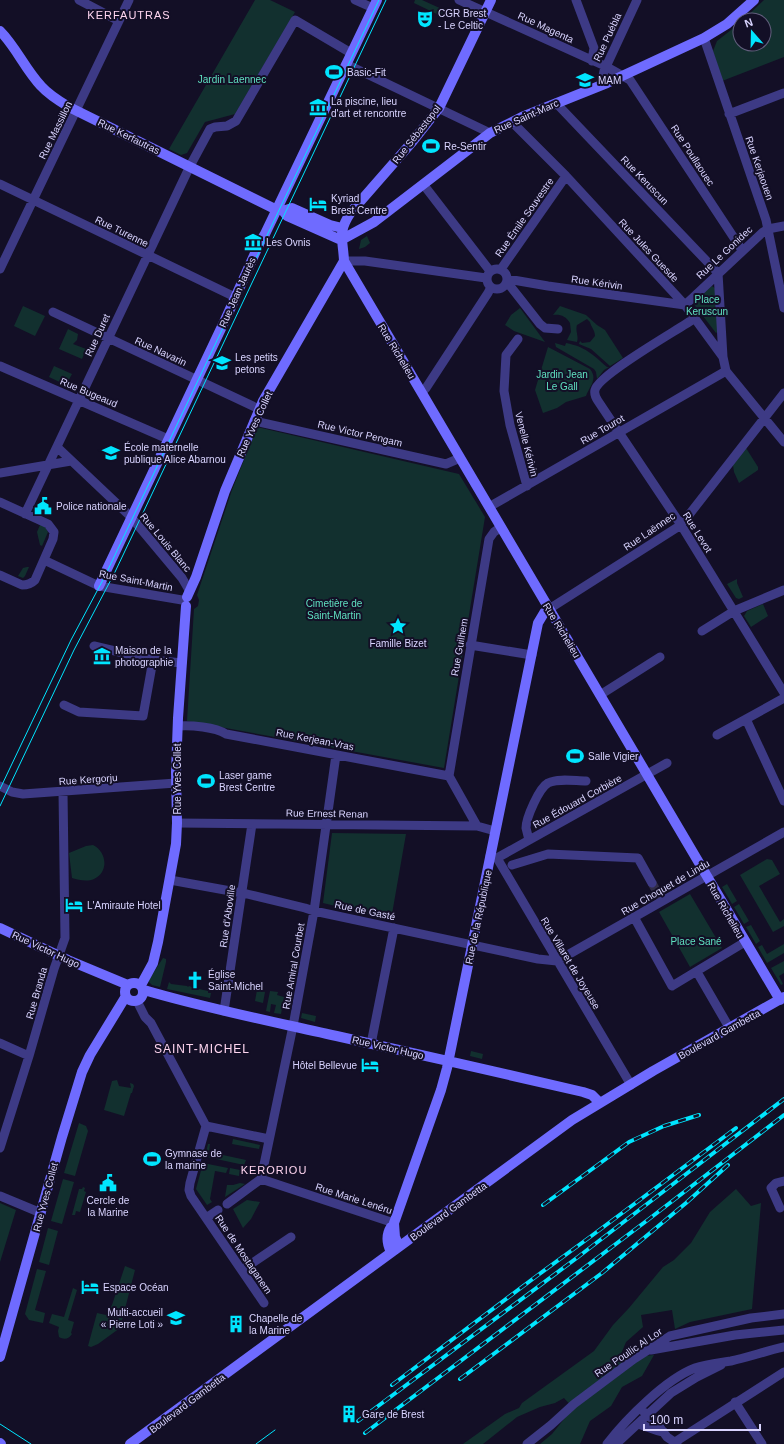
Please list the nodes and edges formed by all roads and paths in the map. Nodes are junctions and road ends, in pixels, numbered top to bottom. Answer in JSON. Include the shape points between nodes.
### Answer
{"nodes":[{"id":1,"x":78,"y":0,"type":"edge"},
{"id":2,"x":129,"y":0,"type":"edge"},
{"id":3,"x":355,"y":0,"type":"edge"},
{"id":4,"x":459,"y":0,"type":"edge"},
{"id":5,"x":491,"y":0,"type":"edge"},
{"id":6,"x":576,"y":0,"type":"edge"},
{"id":7,"x":637,"y":0,"type":"edge"},
{"id":8,"x":754,"y":0,"type":"edge"},
{"id":9,"x":375,"y":4,"type":"edge"},
{"id":10,"x":486,"y":12,"type":"junction"},
{"id":11,"x":119,"y":21,"type":"junction"},
{"id":12,"x":0,"y":31,"type":"edge"},
{"id":13,"x":704,"y":38,"type":"junction"},
{"id":14,"x":351,"y":53,"type":"junction"},
{"id":15,"x":592,"y":61,"type":"junction"},
{"id":16,"x":346,"y":64,"type":"junction"},
{"id":17,"x":605,"y":66,"type":"junction"},
{"id":18,"x":622,"y":76,"type":"junction"},
{"id":19,"x":607,"y":83,"type":"junction"},
{"id":20,"x":784,"y":93,"type":"edge"},
{"id":21,"x":556,"y":103,"type":"junction"},
{"id":22,"x":439,"y":108,"type":"junction"},
{"id":23,"x":77,"y":110,"type":"junction"},
{"id":24,"x":729,"y":114,"type":"junction"},
{"id":25,"x":512,"y":122,"type":"junction"},
{"id":26,"x":490,"y":133,"type":"junction"},
{"id":27,"x":190,"y":166,"type":"junction"},
{"id":28,"x":566,"y":176,"type":"junction"},
{"id":29,"x":0,"y":184,"type":"edge"},
{"id":30,"x":423,"y":184,"type":"junction"},
{"id":31,"x":33,"y":200,"type":"junction"},
{"id":32,"x":280,"y":210,"type":"junction"},
{"id":33,"x":784,"y":226,"type":"edge"},
{"id":34,"x":342,"y":228,"type":"junction"},
{"id":35,"x":768,"y":229,"type":"junction"},
{"id":36,"x":341,"y":240,"type":"junction"},
{"id":37,"x":742,"y":250,"type":"junction"},
{"id":38,"x":148,"y":255,"type":"junction"},
{"id":39,"x":344,"y":261,"type":"junction"},
{"id":40,"x":780,"y":262,"type":"edge"},
{"id":41,"x":0,"y":269,"type":"edge"},
{"id":42,"x":501,"y":269,"type":"junction"},
{"id":43,"x":718,"y":273,"type":"junction"},
{"id":44,"x":488,"y":274,"type":"junction"},
{"id":45,"x":507,"y":280,"type":"junction"},
{"id":46,"x":491,"y":287,"type":"junction"},
{"id":47,"x":235,"y":297,"type":"junction"},
{"id":48,"x":685,"y":305,"type":"junction"},
{"id":49,"x":784,"y":308,"type":"edge"},
{"id":50,"x":53,"y":312,"type":"dead end"},
{"id":51,"x":695,"y":318,"type":"junction"},
{"id":52,"x":558,"y":329,"type":"dead end"},
{"id":53,"x":108,"y":338,"type":"junction"},
{"id":54,"x":518,"y":339,"type":"dead end"},
{"id":55,"x":724,"y":357,"type":"junction"},
{"id":56,"x":0,"y":366,"type":"edge"},
{"id":57,"x":726,"y":371,"type":"junction"},
{"id":58,"x":196,"y":380,"type":"junction"},
{"id":59,"x":422,"y":392,"type":"junction"},
{"id":60,"x":784,"y":393,"type":"edge"},
{"id":61,"x":79,"y":400,"type":"junction"},
{"id":62,"x":259,"y":409,"type":"junction"},
{"id":63,"x":764,"y":418,"type":"junction"},
{"id":64,"x":254,"y":420,"type":"junction"},
{"id":65,"x":619,"y":431,"type":"junction"},
{"id":66,"x":168,"y":439,"type":"junction"},
{"id":67,"x":784,"y":442,"type":"edge"},
{"id":68,"x":57,"y":447,"type":"junction"},
{"id":69,"x":460,"y":458,"type":"junction"},
{"id":70,"x":71,"y":461,"type":"junction"},
{"id":71,"x":48,"y":464,"type":"junction"},
{"id":72,"x":0,"y":473,"type":"edge"},
{"id":73,"x":527,"y":486,"type":"junction"},
{"id":74,"x":0,"y":502,"type":"edge"},
{"id":75,"x":489,"y":507,"type":"junction"},
{"id":76,"x":25,"y":514,"type":"junction"},
{"id":77,"x":131,"y":517,"type":"junction"},
{"id":78,"x":681,"y":525,"type":"junction"},
{"id":79,"x":501,"y":527,"type":"junction"},
{"id":80,"x":44,"y":560,"type":"junction"},
{"id":81,"x":0,"y":575,"type":"edge"},
{"id":82,"x":98,"y":586,"type":"junction"},
{"id":83,"x":784,"y":590,"type":"edge"},
{"id":84,"x":186,"y":598,"type":"junction"},
{"id":85,"x":549,"y":609,"type":"junction"},
{"id":86,"x":734,"y":611,"type":"junction"},
{"id":87,"x":702,"y":631,"type":"dead end"},
{"id":88,"x":470,"y":645,"type":"junction"},
{"id":89,"x":94,"y":646,"type":"dead end"},
{"id":90,"x":532,"y":655,"type":"junction"},
{"id":91,"x":660,"y":657,"type":"dead end"},
{"id":92,"x":153,"y":660,"type":"junction"},
{"id":93,"x":182,"y":663,"type":"junction"},
{"id":94,"x":784,"y":693,"type":"edge"},
{"id":95,"x":600,"y":695,"type":"junction"},
{"id":96,"x":784,"y":698,"type":"edge"},
{"id":97,"x":64,"y":705,"type":"dead end"},
{"id":98,"x":746,"y":719,"type":"junction"},
{"id":99,"x":178,"y":726,"type":"junction"},
{"id":100,"x":717,"y":735,"type":"dead end"},
{"id":101,"x":336,"y":755,"type":"junction"},
{"id":102,"x":667,"y":763,"type":"dead end"},
{"id":103,"x":647,"y":774,"type":"junction"},
{"id":104,"x":449,"y":776,"type":"junction"},
{"id":105,"x":586,"y":781,"type":"dead end"},
{"id":106,"x":176,"y":783,"type":"junction"},
{"id":107,"x":1,"y":787,"type":"edge"},
{"id":108,"x":63,"y":792,"type":"junction"},
{"id":109,"x":784,"y":801,"type":"edge"},
{"id":110,"x":178,"y":823,"type":"junction"},
{"id":111,"x":252,"y":824,"type":"junction"},
{"id":112,"x":326,"y":824,"type":"junction"},
{"id":113,"x":477,"y":826,"type":"junction"},
{"id":114,"x":495,"y":831,"type":"junction"},
{"id":115,"x":784,"y":832,"type":"edge"},
{"id":116,"x":529,"y":840,"type":"junction"},
{"id":117,"x":494,"y":857,"type":"junction"},
{"id":118,"x":512,"y":864,"type":"dead end"},
{"id":119,"x":706,"y":876,"type":"junction"},
{"id":120,"x":170,"y":880,"type":"junction"},
{"id":121,"x":652,"y":884,"type":"tunnel mouth"},
{"id":122,"x":242,"y":893,"type":"junction"},
{"id":123,"x":314,"y":911,"type":"junction"},
{"id":124,"x":634,"y":917,"type":"junction"},
{"id":125,"x":0,"y":928,"type":"edge"},
{"id":126,"x":394,"y":928,"type":"junction"},
{"id":127,"x":745,"y":942,"type":"junction"},
{"id":128,"x":472,"y":945,"type":"junction"},
{"id":129,"x":59,"y":956,"type":"junction"},
{"id":130,"x":557,"y":961,"type":"junction"},
{"id":131,"x":697,"y":972,"type":"junction"},
{"id":132,"x":134,"y":992,"type":"junction"},
{"id":133,"x":782,"y":999,"type":"edge"},
{"id":134,"x":224,"y":1011,"type":"junction"},
{"id":135,"x":293,"y":1026,"type":"junction"},
{"id":136,"x":730,"y":1029,"type":"junction"},
{"id":137,"x":0,"y":1043,"type":"edge"},
{"id":138,"x":371,"y":1044,"type":"junction"},
{"id":139,"x":29,"y":1056,"type":"junction"},
{"id":140,"x":448,"y":1061,"type":"junction"},
{"id":141,"x":631,"y":1085,"type":"junction"},
{"id":142,"x":600,"y":1103,"type":"junction"},
{"id":143,"x":4,"y":1124,"type":"edge"},
{"id":144,"x":206,"y":1126,"type":"junction"},
{"id":145,"x":269,"y":1139,"type":"junction"},
{"id":146,"x":0,"y":1148,"type":"edge"},
{"id":147,"x":261,"y":1179,"type":"junction"},
{"id":148,"x":784,"y":1181,"type":"edge"},
{"id":149,"x":0,"y":1196,"type":"edge"},
{"id":150,"x":227,"y":1204,"type":"dead end"},
{"id":151,"x":780,"y":1208,"type":"dead end"},
{"id":152,"x":218,"y":1210,"type":"dead end"},
{"id":153,"x":41,"y":1213,"type":"junction"},
{"id":154,"x":206,"y":1218,"type":"junction"},
{"id":155,"x":394,"y":1223,"type":"junction"},
{"id":156,"x":291,"y":1237,"type":"dead end"},
{"id":157,"x":395,"y":1249,"type":"junction"},
{"id":158,"x":242,"y":1270,"type":"junction"},
{"id":159,"x":264,"y":1303,"type":"dead end"},
{"id":160,"x":784,"y":1314,"type":"edge"},
{"id":161,"x":784,"y":1330,"type":"edge"},
{"id":162,"x":3,"y":1332,"type":"edge"},
{"id":163,"x":679,"y":1333,"type":"junction"},
{"id":164,"x":675,"y":1345,"type":"junction"},
{"id":165,"x":784,"y":1347,"type":"edge"},
{"id":166,"x":648,"y":1351,"type":"junction"},
{"id":167,"x":0,"y":1357,"type":"edge"},
{"id":168,"x":732,"y":1360,"type":"junction"},
{"id":169,"x":784,"y":1372,"type":"edge"},
{"id":170,"x":735,"y":1402,"type":"junction"},
{"id":171,"x":659,"y":1405,"type":"junction"},
{"id":172,"x":640,"y":1408,"type":"junction"},
{"id":173,"x":648,"y":1416,"type":"junction"},
{"id":174,"x":638,"y":1424,"type":"junction"},
{"id":175,"x":664,"y":1432,"type":"junction"},
{"id":176,"x":676,"y":1443,"type":"edge"},
{"id":177,"x":130,"y":1444,"type":"edge"},
{"id":178,"x":527,"y":1444,"type":"edge"},
{"id":179,"x":607,"y":1444,"type":"edge"},
{"id":180,"x":616,"y":1444,"type":"edge"},
{"id":181,"x":762,"y":1444,"type":"edge"}],
"edges":[{"from":1,"to":11,"type":"street"},
{"from":2,"to":11,"type":"street","name":"Rue Massillon"},
{"from":3,"to":9,"type":"street"},
{"from":4,"to":10,"type":"street","name":"Rue Magenta"},
{"from":5,"to":10,"type":"street","name":"Rue Sébastopol"},
{"from":6,"to":15,"type":"street","via":[[594,48]]},
{"from":7,"to":17,"type":"street","name":"Rue Puébla"},
{"from":8,"to":13,"type":"street","name":"Rue Saint-Marc","via":[[727,24]]},
{"from":9,"to":14,"type":"street","name":"Rue Jean Jaurès"},
{"from":10,"to":15,"type":"street","name":"Rue Magenta"},
{"from":10,"to":22,"type":"street","name":"Rue Sébastopol"},
{"from":11,"to":23,"type":"street","name":"Rue Massillon"},
{"from":12,"to":23,"type":"street","name":"Rue Kerfautras","via":[[42,87],[52,96]]},
{"from":13,"to":18,"type":"street","name":"Rue Saint-Marc"},
{"from":13,"to":24,"type":"street","name":"Rue Kerjaouen"},
{"from":14,"to":16,"type":"street","name":"Rue Jean Jaurès"},
{"from":14,"to":27,"type":"street","name":"Rue Duret","via":[[295,20],[236,121],[227,126],[210,129]]},
{"from":15,"to":17,"type":"street","name":"Rue Magenta"},
{"from":16,"to":22,"type":"street"},
{"from":16,"to":32,"type":"street","name":"Rue Jean Jaurès"},
{"from":17,"to":18,"type":"street","name":"Rue Magenta"},
{"from":17,"to":19,"type":"street","name":"Rue Puébla","via":[[603,76]]},
{"from":18,"to":19,"type":"street","name":"Rue Saint-Marc"},
{"from":18,"to":37,"type":"street","name":"Rue Poullaouec","via":[[630,80]]},
{"from":19,"to":21,"type":"street","name":"Rue Saint-Marc"},
{"from":20,"to":24,"type":"street"},
{"from":21,"to":25,"type":"street","name":"Rue Saint-Marc"},
{"from":21,"to":43,"type":"street","name":"Rue Keruscun"},
{"from":22,"to":26,"type":"street"},
{"from":22,"to":34,"type":"street","name":"Rue Sébastopol","via":[[350,212]]},
{"from":23,"to":27,"type":"street","name":"Rue Kerfautras"},
{"from":23,"to":31,"type":"street","name":"Rue Massillon"},
{"from":24,"to":35,"type":"street","name":"Rue Kerjaouen"},
{"from":25,"to":26,"type":"street","name":"Rue Saint-Marc"},
{"from":25,"to":28,"type":"street","name":"Rue Jules Guesde"},
{"from":26,"to":30,"type":"street","name":"Rue Saint-Marc"},
{"from":27,"to":32,"type":"street","name":"Rue Kerfautras"},
{"from":27,"to":38,"type":"street","name":"Rue Duret"},
{"from":28,"to":42,"type":"street","name":"Rue Émile Souvestre"},
{"from":28,"to":48,"type":"street","name":"Rue Jules Guesde"},
{"from":29,"to":31,"type":"street","name":"Rue Turenne"},
{"from":30,"to":36,"type":"street","name":"Rue Saint-Marc","via":[[374,222]]},
{"from":30,"to":44,"type":"street"},
{"from":31,"to":38,"type":"street","name":"Rue Turenne"},
{"from":31,"to":41,"type":"street","name":"Rue Massillon"},
{"from":32,"to":34,"type":"street","via":[[292,208]]},
{"from":32,"to":36,"type":"street","via":[[287,216]]},
{"from":32,"to":47,"type":"street","name":"Rue Jean Jaurès","via":[[260,242]]},
{"from":33,"to":35,"type":"street","name":"Rue Le Gonidec"},
{"from":34,"to":36,"type":"street","name":"Rue Sébastopol"},
{"from":35,"to":37,"type":"street","name":"Rue Le Gonidec"},
{"from":35,"to":40,"type":"street","name":"Rue Kerjaouen"},
{"from":36,"to":39,"type":"street","name":"Rue Sébastopol"},
{"from":37,"to":43,"type":"street","name":"Rue Le Gonidec"},
{"from":38,"to":47,"type":"street","name":"Rue Turenne"},
{"from":38,"to":53,"type":"street","name":"Rue Duret"},
{"from":39,"to":44,"type":"street"},
{"from":39,"to":59,"type":"street","name":"Rue Richelieu"},
{"from":39,"to":62,"type":"street","name":"Rue Yves Collet"},
{"from":40,"to":49,"type":"street","name":"Rue Kerjaouen"},
{"from":42,"to":44,"type":"street","via":[[497,268]]},
{"from":42,"to":45,"type":"street","via":[[506,273]]},
{"from":43,"to":48,"type":"street","name":"Rue Le Gonidec"},
{"from":43,"to":55,"type":"street"},
{"from":44,"to":46,"type":"street","via":[[488,285]]},
{"from":45,"to":46,"type":"street","via":[[500,289]]},
{"from":45,"to":48,"type":"street","name":"Rue Kérivin"},
{"from":45,"to":52,"type":"street","via":[[540,324],[545,328]]},
{"from":46,"to":59,"type":"street"},
{"from":47,"to":58,"type":"street","name":"Rue Jean Jaurès"},
{"from":48,"to":51,"type":"street","name":"Rue Jules Guesde"},
{"from":50,"to":53,"type":"street","name":"Rue Navarin"},
{"from":51,"to":55,"type":"street","name":"Rue Jules Guesde"},
{"from":51,"to":65,"type":"street","name":"Rue Levot","via":[[612,372],[597,385],[595,395]]},
{"from":53,"to":58,"type":"street","name":"Rue Navarin"},
{"from":53,"to":61,"type":"street","name":"Rue Duret"},
{"from":54,"to":73,"type":"street","name":"Venelle Kérivin","via":[[506,355],[504,391],[510,425]]},
{"from":55,"to":57,"type":"street","name":"Rue Jules Guesde"},
{"from":56,"to":61,"type":"street","name":"Rue Bugeaud"},
{"from":57,"to":63,"type":"street"},
{"from":57,"to":65,"type":"street","name":"Rue Tourot"},
{"from":58,"to":62,"type":"street","name":"Rue Navarin"},
{"from":58,"to":66,"type":"street","name":"Rue Jean Jaurès"},
{"from":59,"to":69,"type":"street","name":"Rue Richelieu"},
{"from":60,"to":63,"type":"street","name":"Rue Laënnec"},
{"from":61,"to":66,"type":"street","name":"Rue Bugeaud"},
{"from":61,"to":68,"type":"street","name":"Rue Duret"},
{"from":62,"to":64,"type":"street","name":"Rue Yves Collet"},
{"from":63,"to":67,"type":"street"},
{"from":63,"to":78,"type":"street","name":"Rue Laënnec"},
{"from":64,"to":69,"type":"street","name":"Rue Victor Pengam","via":[[446,464]]},
{"from":64,"to":84,"type":"street","name":"Rue Yves Collet"},
{"from":65,"to":73,"type":"street","name":"Rue Tourot"},
{"from":65,"to":78,"type":"street","name":"Rue Levot"},
{"from":66,"to":77,"type":"street","name":"Rue Jean Jaurès"},
{"from":68,"to":70,"type":"street","name":"Rue Louis Blanc"},
{"from":68,"to":71,"type":"street","name":"Rue Duret"},
{"from":69,"to":75,"type":"street","name":"Rue Richelieu"},
{"from":70,"to":71,"type":"street"},
{"from":70,"to":77,"type":"street","name":"Rue Louis Blanc"},
{"from":71,"to":72,"type":"street"},
{"from":71,"to":76,"type":"street","name":"Rue Duret"},
{"from":73,"to":75,"type":"street","name":"Rue Tourot"},
{"from":74,"to":76,"type":"street"},
{"from":75,"to":79,"type":"street","name":"Rue Richelieu"},
{"from":76,"to":80,"type":"street","via":[[48,524],[53,529],[54,536]]},
{"from":77,"to":82,"type":"street","name":"Rue Jean Jaurès"},
{"from":77,"to":84,"type":"street","name":"Rue Louis Blanc","via":[[182,578]]},
{"from":78,"to":85,"type":"street","name":"Rue Laënnec"},
{"from":78,"to":86,"type":"street","name":"Rue Levot"},
{"from":79,"to":85,"type":"street","name":"Rue Richelieu"},
{"from":79,"to":88,"type":"street","name":"Rue Guilhem","via":[[489,539]]},
{"from":80,"to":81,"type":"street","via":[[35,580],[29,584],[22,585]]},
{"from":80,"to":82,"type":"street","name":"Rue Saint-Martin"},
{"from":82,"to":84,"type":"street","name":"Rue Saint-Martin"},
{"from":83,"to":86,"type":"street"},
{"from":84,"to":93,"type":"street","name":"Rue Yves Collet"},
{"from":85,"to":90,"type":"street","name":"Rue de la République","via":[[538,623]]},
{"from":85,"to":95,"type":"street","name":"Rue Richelieu"},
{"from":86,"to":87,"type":"street"},
{"from":86,"to":94,"type":"street","name":"Rue Levot"},
{"from":88,"to":90,"type":"street"},
{"from":88,"to":104,"type":"street","name":"Rue Guilhem"},
{"from":89,"to":92,"type":"street"},
{"from":90,"to":114,"type":"street","name":"Rue de la République"},
{"from":91,"to":95,"type":"street"},
{"from":92,"to":93,"type":"street"},
{"from":92,"to":97,"type":"street","via":[[144,716],[79,712]]},
{"from":93,"to":99,"type":"street","name":"Rue Yves Collet"},
{"from":95,"to":103,"type":"street","name":"Rue Richelieu"},
{"from":96,"to":98,"type":"street"},
{"from":98,"to":100,"type":"street"},
{"from":98,"to":109,"type":"street"},
{"from":99,"to":101,"type":"street","name":"Rue Kerjean-Vras","via":[[220,730],[226,734]]},
{"from":99,"to":106,"type":"street","name":"Rue Yves Collet"},
{"from":101,"to":104,"type":"street","name":"Rue Kerjean-Vras"},
{"from":101,"to":112,"type":"street","name":"Rue Amiral Courbet"},
{"from":102,"to":103,"type":"street","name":"Rue Édouard Corbière"},
{"from":103,"to":116,"type":"street","name":"Rue Édouard Corbière"},
{"from":103,"to":119,"type":"street","name":"Rue Richelieu"},
{"from":104,"to":113,"type":"street"},
{"from":105,"to":116,"type":"street","via":[[558,781],[544,786],[526,827]]},
{"from":106,"to":108,"type":"street","name":"Rue Kergorju"},
{"from":106,"to":110,"type":"street","name":"Rue Yves Collet"},
{"from":107,"to":108,"type":"street","name":"Rue Kergorju","via":[[23,794]]},
{"from":108,"to":129,"type":"street","name":"Rue Branda","via":[[65,938]]},
{"from":110,"to":111,"type":"street","name":"Rue Ernest Renan"},
{"from":110,"to":120,"type":"street","name":"Rue Yves Collet"},
{"from":111,"to":112,"type":"street","name":"Rue Ernest Renan"},
{"from":111,"to":122,"type":"street","name":"Rue d'Aboville"},
{"from":112,"to":113,"type":"street","name":"Rue Ernest Renan"},
{"from":112,"to":123,"type":"street","name":"Rue Amiral Courbet"},
{"from":113,"to":114,"type":"street"},
{"from":114,"to":117,"type":"street","name":"Rue de la République"},
{"from":115,"to":119,"type":"street","name":"Rue Choquet de Lindu"},
{"from":116,"to":117,"type":"street","name":"Rue Édouard Corbière"},
{"from":117,"to":128,"type":"street","name":"Rue de la République"},
{"from":117,"to":130,"type":"street","name":"Rue Villaret de Joyeuse"},
{"from":118,"to":121,"type":"street","via":[[548,854],[638,858]]},
{"from":119,"to":124,"type":"street","name":"Rue Choquet de Lindu"},
{"from":119,"to":127,"type":"street","name":"Rue Richelieu"},
{"from":120,"to":122,"type":"street","name":"Rue de Gasté"},
{"from":120,"to":132,"type":"street","name":"Rue Yves Collet","via":[[156,951],[152,963]]},
{"from":122,"to":123,"type":"street","name":"Rue de Gasté"},
{"from":122,"to":134,"type":"street","name":"Rue d'Aboville"},
{"from":123,"to":126,"type":"street","name":"Rue de Gasté"},
{"from":123,"to":135,"type":"street","name":"Rue Amiral Courbet"},
{"from":124,"to":130,"type":"street","name":"Rue Choquet de Lindu"},
{"from":124,"to":131,"type":"street","via":[[672,986]]},
{"from":125,"to":129,"type":"street","name":"Rue Victor Hugo"},
{"from":126,"to":128,"type":"street","name":"Rue de Gasté"},
{"from":126,"to":138,"type":"street"},
{"from":127,"to":131,"type":"street"},
{"from":127,"to":133,"type":"street","name":"Rue Richelieu"},
{"from":128,"to":130,"type":"street","name":"Rue de Gasté"},
{"from":128,"to":140,"type":"street","name":"Rue de la République"},
{"from":129,"to":132,"type":"street","name":"Rue Victor Hugo"},
{"from":129,"to":139,"type":"street","name":"Rue Branda"},
{"from":130,"to":141,"type":"street","name":"Rue Villaret de Joyeuse"},
{"from":131,"to":136,"type":"street"},
{"from":132,"to":134,"type":"street","name":"Rue Victor Hugo"},
{"from":132,"to":144,"type":"street","via":[[145,1017],[151,1023]]},
{"from":132,"to":153,"type":"street","name":"Rue Yves Collet","via":[[99,1041],[82,1072]]},
{"from":133,"to":136,"type":"street","name":"Boulevard Gambetta"},
{"from":134,"to":135,"type":"street","name":"Rue Victor Hugo"},
{"from":135,"to":138,"type":"street","name":"Rue Victor Hugo"},
{"from":135,"to":145,"type":"street","name":"Rue Amiral Courbet"},
{"from":136,"to":141,"type":"street","name":"Boulevard Gambetta"},
{"from":137,"to":139,"type":"street"},
{"from":138,"to":140,"type":"street","name":"Rue Victor Hugo"},
{"from":139,"to":143,"type":"street","name":"Rue Branda"},
{"from":140,"to":142,"type":"street","name":"Rue Victor Hugo","via":[[583,1092],[592,1095]]},
{"from":140,"to":155,"type":"street","name":"Rue de la République","via":[[441,1090]]},
{"from":141,"to":142,"type":"street","name":"Boulevard Gambetta"},
{"from":142,"to":157,"type":"street","name":"Boulevard Gambetta","via":[[572,1120]]},
{"from":143,"to":146,"type":"street","name":"Rue Branda"},
{"from":144,"to":145,"type":"street"},
{"from":144,"to":154,"type":"street","name":"Rue de Mostaganem","via":[[189,1190]]},
{"from":145,"to":147,"type":"street","name":"Rue Amiral Courbet"},
{"from":147,"to":150,"type":"street","name":"Rue de Mostaganem"},
{"from":147,"to":155,"type":"street","name":"Rue Marie Lenéru"},
{"from":148,"to":151,"type":"street","via":[[776,1183],[771,1188]]},
{"from":149,"to":153,"type":"street"},
{"from":152,"to":154,"type":"street","name":"Rue de Mostaganem"},
{"from":153,"to":162,"type":"street","name":"Rue Yves Collet"},
{"from":154,"to":158,"type":"street","name":"Rue de Mostaganem"},
{"from":155,"to":157,"type":"street","name":"Rue de la République"},
{"from":156,"to":158,"type":"street"},
{"from":157,"to":177,"type":"street","name":"Boulevard Gambetta"},
{"from":158,"to":159,"type":"street","name":"Rue de Mostaganem"},
{"from":160,"to":163,"type":"street","name":"Rue Poullic Al Lor"},
{"from":161,"to":164,"type":"street"},
{"from":162,"to":167,"type":"street","name":"Rue Yves Collet"},
{"from":163,"to":164,"type":"street","via":[[675,1338]]},
{"from":163,"to":166,"type":"street","name":"Rue Poullic Al Lor"},
{"from":164,"to":166,"type":"street"},
{"from":165,"to":168,"type":"street"},
{"from":166,"to":178,"type":"street","name":"Rue Poullic Al Lor","via":[[613,1374]]},
{"from":168,"to":171,"type":"street","via":[[671,1393]]},
{"from":168,"to":172,"type":"street","via":[[708,1364],[684,1373],[671,1380]]},
{"from":169,"to":170,"type":"street"},
{"from":170,"to":176,"type":"street"},
{"from":170,"to":181,"type":"street"},
{"from":171,"to":173,"type":"street"},
{"from":171,"to":175,"type":"street","via":[[659,1417]]},
{"from":172,"to":173,"type":"street"},
{"from":172,"to":179,"type":"street"},
{"from":173,"to":174,"type":"street"},
{"from":173,"to":175,"type":"street"},
{"from":174,"to":175,"type":"street"},
{"from":174,"to":180,"type":"street"},
{"from":175,"to":176,"type":"street"}]}
